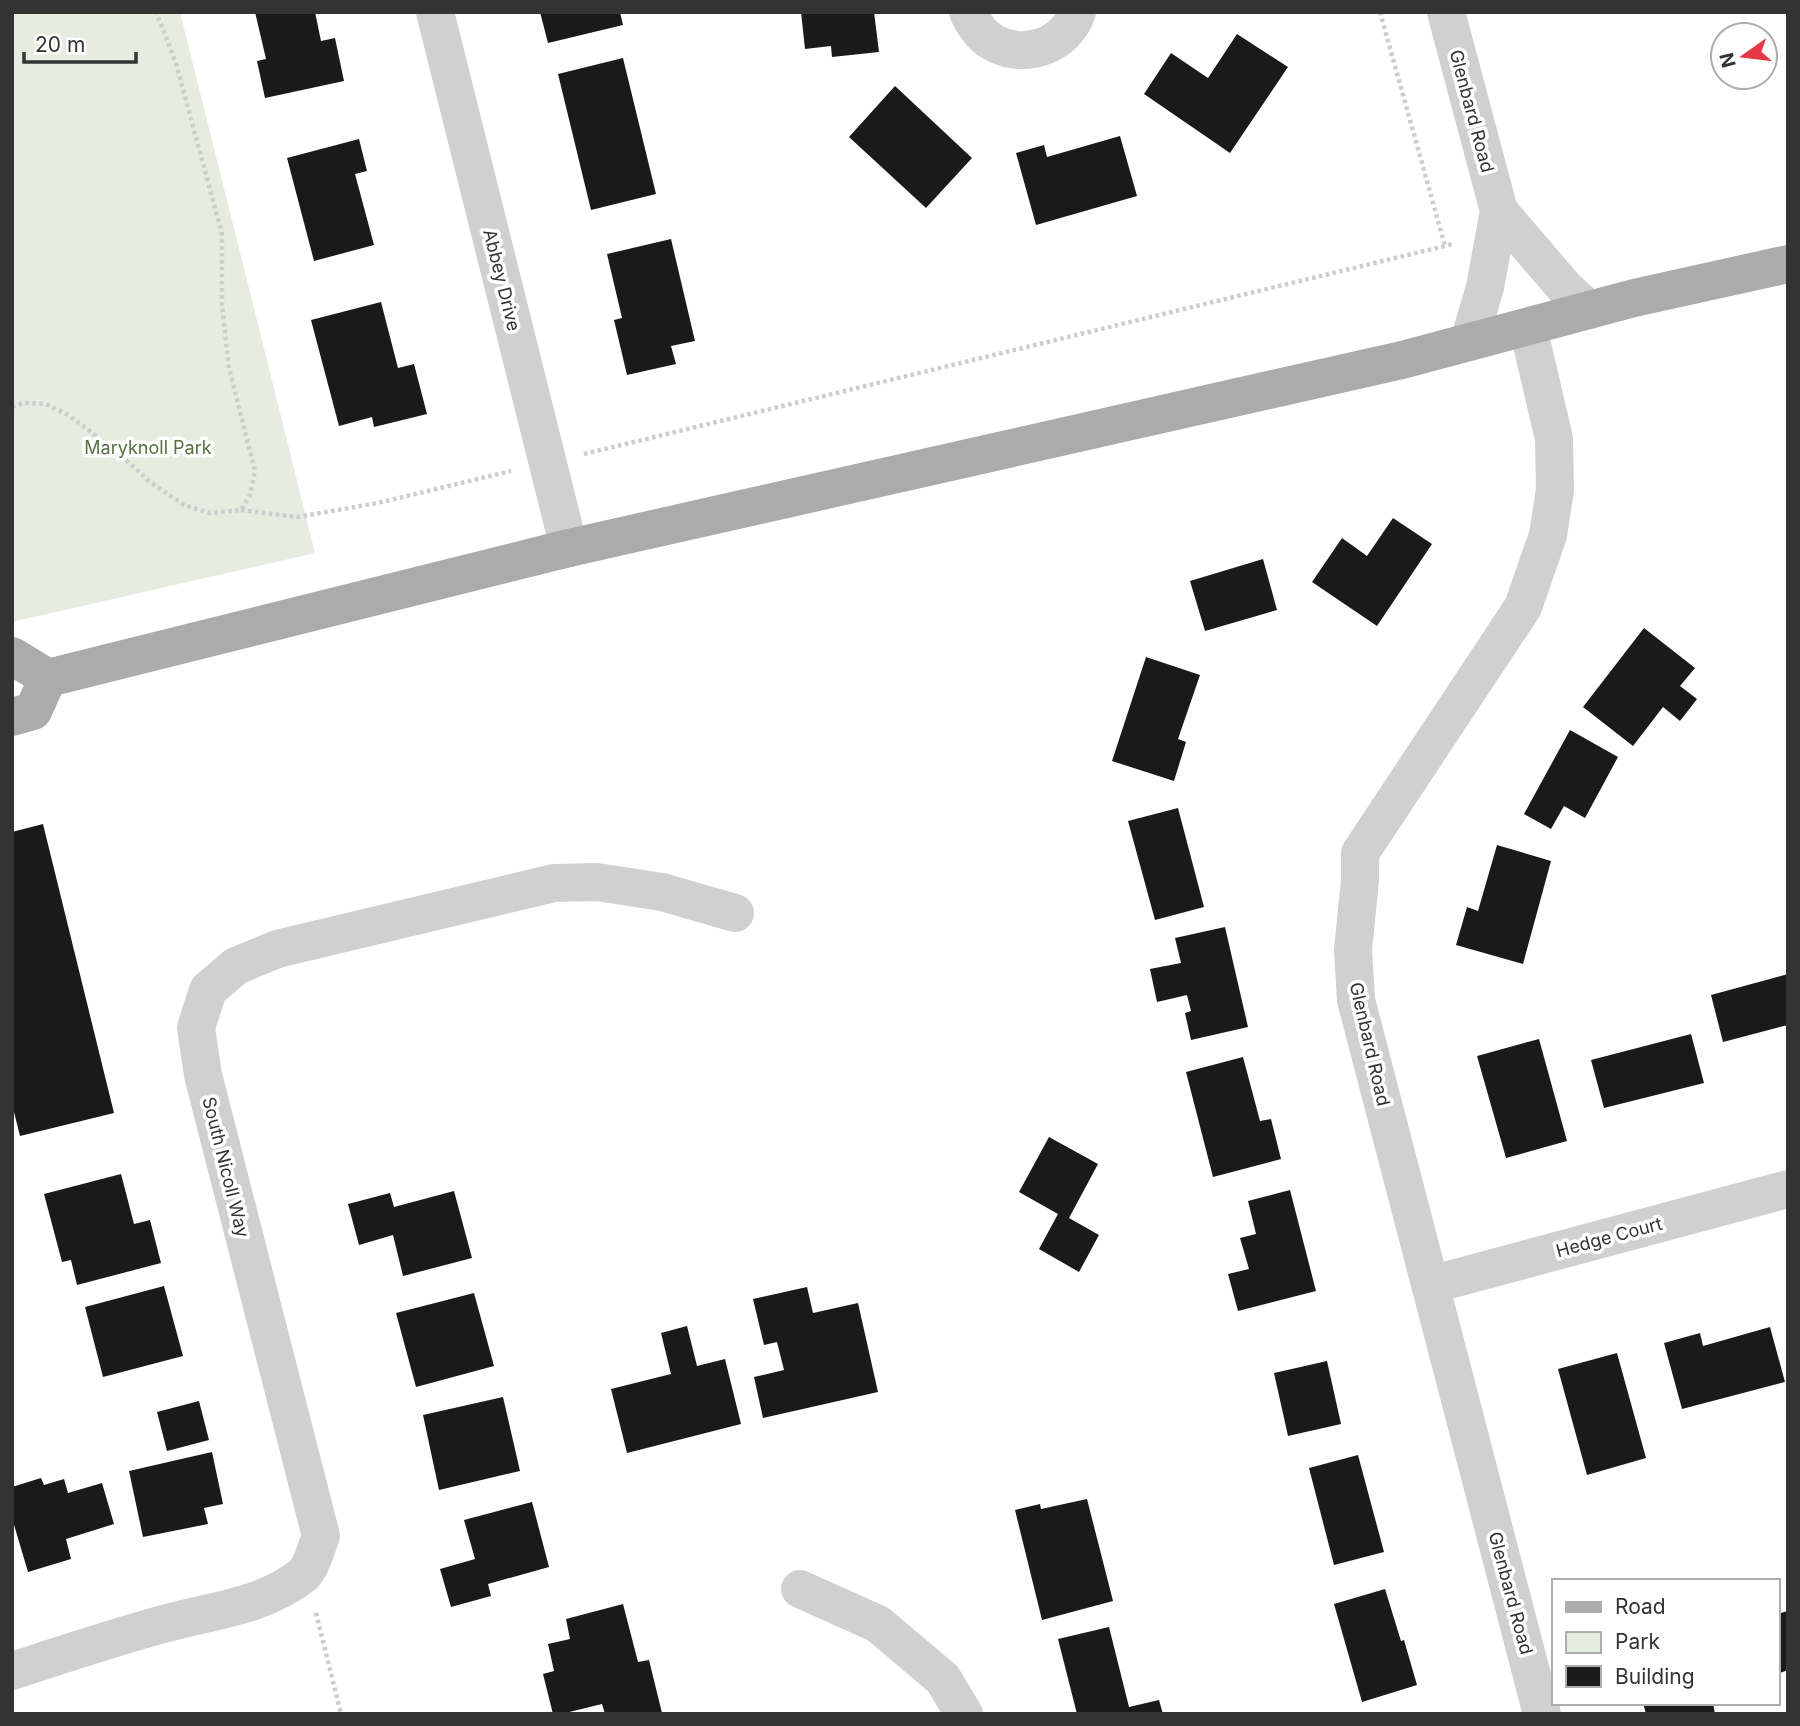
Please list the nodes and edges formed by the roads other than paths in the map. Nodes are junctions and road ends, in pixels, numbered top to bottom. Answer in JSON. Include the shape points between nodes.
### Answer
{"nodes":[{"id":1,"x":435,"y":12,"type":"edge"},
{"id":2,"x":968,"y":12,"type":"edge"},
{"id":3,"x":1077,"y":12,"type":"edge"},
{"id":4,"x":1446,"y":12,"type":"edge"},
{"id":5,"x":1497,"y":222,"type":"junction"},
{"id":6,"x":1788,"y":264,"type":"edge"},
{"id":7,"x":1589,"y":310,"type":"junction"},
{"id":8,"x":1528,"y":327,"type":"junction"},
{"id":9,"x":1469,"y":342,"type":"junction"},
{"id":10,"x":569,"y":548,"type":"junction"},
{"id":11,"x":12,"y":656,"type":"edge"},
{"id":12,"x":48,"y":678,"type":"junction"},
{"id":13,"x":12,"y":717,"type":"edge"},
{"id":14,"x":735,"y":913,"type":"dead end"},
{"id":15,"x":1788,"y":1189,"type":"edge"},
{"id":16,"x":1430,"y":1284,"type":"junction"},
{"id":17,"x":800,"y":1589,"type":"dead end"},
{"id":18,"x":12,"y":1671,"type":"edge"},
{"id":19,"x":964,"y":1714,"type":"edge"},
{"id":20,"x":1542,"y":1714,"type":"edge"}],
"edges":[{"from":1,"to":10,"type":"street","name":"Abbey Drive"},
{"from":2,"to":3,"type":"street","via":[[993,44],[1032,50],[1065,33]]},
{"from":4,"to":5,"type":"street","name":"Glenbard Road"},
{"from":5,"to":7,"type":"street","name":"Glenbard Road"},
{"from":5,"to":9,"type":"street","name":"Glenbard Road"},
{"from":6,"to":7,"type":"main road"},
{"from":7,"to":8,"type":"main road"},
{"from":8,"to":9,"type":"main road"},
{"from":8,"to":16,"type":"street","name":"Glenbard Road","via":[[1554,439],[1555,490],[1548,535],[1523,607],[1360,853],[1353,950],[1356,1000]]},
{"from":9,"to":10,"type":"main road"},
{"from":10,"to":12,"type":"main road"},
{"from":11,"to":12,"type":"main road"},
{"from":12,"to":13,"type":"main road","via":[[33,711]]},
{"from":14,"to":18,"type":"street","name":"South Nicoll Way","via":[[662,892],[597,882],[554,883],[278,949],[236,966],[208,990],[196,1028],[203,1074],[321,1536],[306,1573],[269,1596],[98,1642]]},
{"from":15,"to":16,"type":"street","name":"Hedge Court"},
{"from":16,"to":20,"type":"street","name":"Glenbard Road"},
{"from":17,"to":19,"type":"street","via":[[878,1624],[943,1679]]}]}
